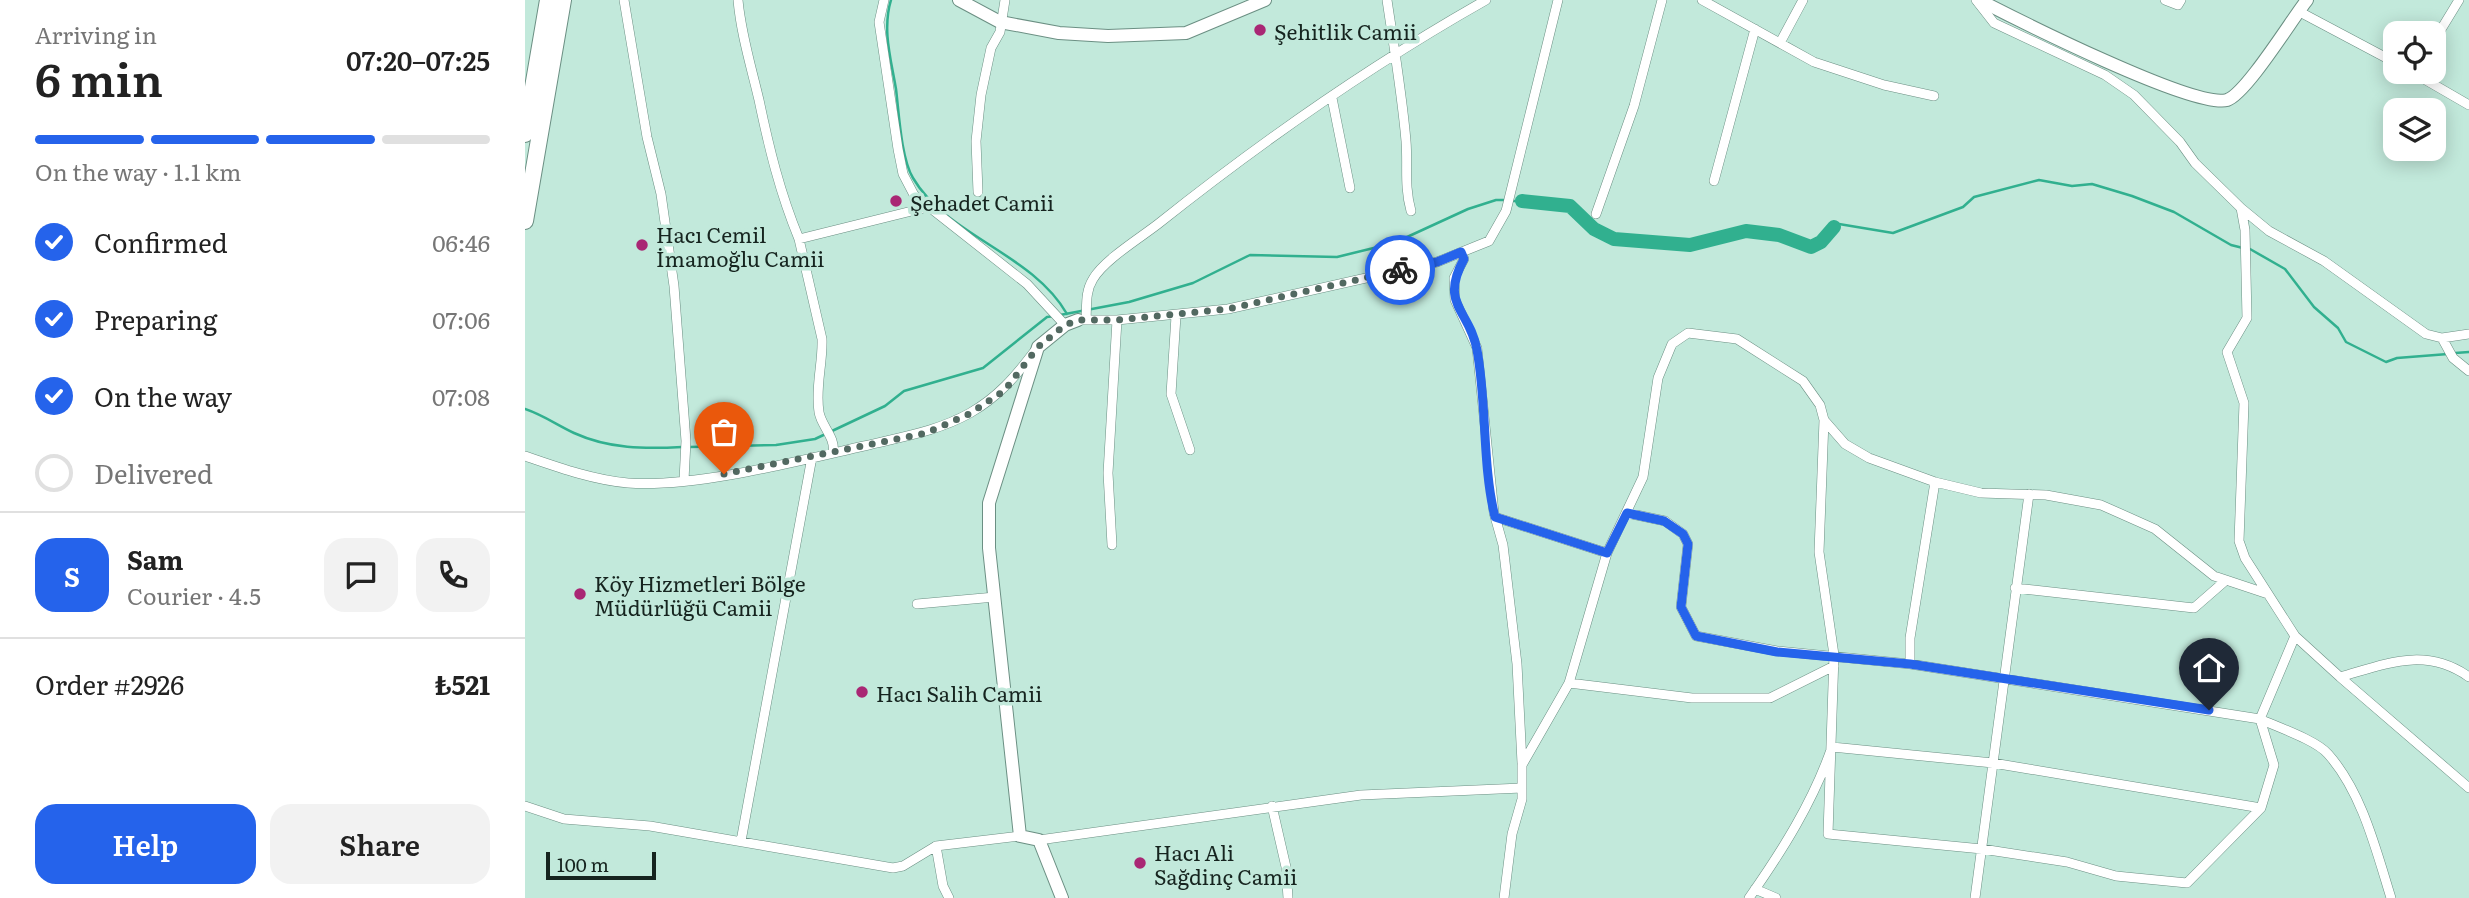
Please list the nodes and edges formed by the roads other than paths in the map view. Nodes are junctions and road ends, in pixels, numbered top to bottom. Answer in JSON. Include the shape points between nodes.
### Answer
{"nodes":[{"id":1,"x":548,"y":0,"type":"edge"},
{"id":2,"x":563,"y":0,"type":"edge"},
{"id":3,"x":624,"y":0,"type":"edge"},
{"id":4,"x":738,"y":0,"type":"edge"},
{"id":5,"x":884,"y":0,"type":"edge"},
{"id":6,"x":959,"y":0,"type":"edge"},
{"id":7,"x":1005,"y":0,"type":"edge"},
{"id":8,"x":1265,"y":0,"type":"edge"},
{"id":9,"x":1387,"y":0,"type":"edge"},
{"id":10,"x":1486,"y":0,"type":"edge"},
{"id":11,"x":1558,"y":0,"type":"edge"},
{"id":12,"x":1662,"y":0,"type":"edge"},
{"id":13,"x":1702,"y":0,"type":"edge"},
{"id":14,"x":1803,"y":0,"type":"edge"},
{"id":15,"x":1977,"y":0,"type":"edge"},
{"id":16,"x":2165,"y":0,"type":"edge"},
{"id":17,"x":2181,"y":0,"type":"edge"},
{"id":18,"x":2307,"y":0,"type":"edge"},
{"id":19,"x":2459,"y":0,"type":"edge"},
{"id":20,"x":2298,"y":11,"type":"junction"},
{"id":21,"x":2446,"y":21,"type":"edge"},
{"id":22,"x":1000,"y":22,"type":"junction"},
{"id":23,"x":1755,"y":29,"type":"junction"},
{"id":24,"x":1781,"y":41,"type":"junction"},
{"id":25,"x":1394,"y":53,"type":"junction"},
{"id":26,"x":2383,"y":56,"type":"edge"},
{"id":27,"x":2434,"y":84,"type":"edge"},
{"id":28,"x":1934,"y":96,"type":"dead end"},
{"id":29,"x":1332,"y":98,"type":"junction"},
{"id":30,"x":2469,"y":105,"type":"edge"},
{"id":31,"x":525,"y":134,"type":"edge"},
{"id":32,"x":1714,"y":181,"type":"dead end"},
{"id":33,"x":1350,"y":188,"type":"dead end"},
{"id":34,"x":978,"y":192,"type":"dead end"},
{"id":35,"x":928,"y":207,"type":"junction"},
{"id":36,"x":2241,"y":208,"type":"junction"},
{"id":37,"x":1411,"y":211,"type":"dead end"},
{"id":38,"x":1596,"y":214,"type":"dead end"},
{"id":39,"x":525,"y":221,"type":"edge"},
{"id":40,"x":799,"y":239,"type":"junction"},
{"id":41,"x":1461,"y":252,"type":"junction"},
{"id":42,"x":1176,"y":316,"type":"junction"},
{"id":43,"x":1076,"y":320,"type":"junction"},
{"id":44,"x":1117,"y":320,"type":"junction"},
{"id":45,"x":2469,"y":334,"type":"edge"},
{"id":46,"x":2442,"y":338,"type":"junction"},
{"id":47,"x":1038,"y":347,"type":"junction"},
{"id":48,"x":2469,"y":372,"type":"edge"},
{"id":49,"x":1824,"y":420,"type":"junction"},
{"id":50,"x":1190,"y":450,"type":"dead end"},
{"id":51,"x":833,"y":453,"type":"junction"},
{"id":52,"x":525,"y":456,"type":"edge"},
{"id":53,"x":812,"y":457,"type":"junction"},
{"id":54,"x":684,"y":480,"type":"junction"},
{"id":55,"x":1935,"y":482,"type":"junction"},
{"id":56,"x":2029,"y":494,"type":"junction"},
{"id":57,"x":1627,"y":513,"type":"junction"},
{"id":58,"x":1495,"y":517,"type":"junction"},
{"id":59,"x":1112,"y":545,"type":"dead end"},
{"id":60,"x":1607,"y":553,"type":"junction"},
{"id":61,"x":2225,"y":581,"type":"junction"},
{"id":62,"x":2015,"y":588,"type":"junction"},
{"id":63,"x":2268,"y":594,"type":"junction"},
{"id":64,"x":995,"y":597,"type":"junction"},
{"id":65,"x":918,"y":604,"type":"dead end"},
{"id":66,"x":2295,"y":636,"type":"junction"},
{"id":67,"x":1834,"y":655,"type":"junction"},
{"id":68,"x":1910,"y":664,"type":"junction"},
{"id":69,"x":1834,"y":666,"type":"junction"},
{"id":70,"x":2340,"y":677,"type":"junction"},
{"id":71,"x":2469,"y":677,"type":"edge"},
{"id":72,"x":2005,"y":678,"type":"junction"},
{"id":73,"x":1569,"y":683,"type":"junction"},
{"id":74,"x":2260,"y":719,"type":"junction"},
{"id":75,"x":1832,"y":747,"type":"junction"},
{"id":76,"x":1993,"y":763,"type":"junction"},
{"id":77,"x":1522,"y":765,"type":"junction"},
{"id":78,"x":1522,"y":788,"type":"junction"},
{"id":79,"x":2469,"y":788,"type":"edge"},
{"id":80,"x":525,"y":806,"type":"edge"},
{"id":81,"x":1272,"y":806,"type":"junction"},
{"id":82,"x":2261,"y":808,"type":"junction"},
{"id":83,"x":1020,"y":836,"type":"junction"},
{"id":84,"x":1039,"y":840,"type":"junction"},
{"id":85,"x":741,"y":841,"type":"junction"},
{"id":86,"x":936,"y":846,"type":"junction"},
{"id":87,"x":1982,"y":849,"type":"junction"},
{"id":88,"x":1752,"y":894,"type":"edge"},
{"id":89,"x":949,"y":898,"type":"edge"},
{"id":90,"x":1062,"y":898,"type":"edge"},
{"id":91,"x":1288,"y":898,"type":"edge"},
{"id":92,"x":1504,"y":898,"type":"edge"},
{"id":93,"x":1776,"y":898,"type":"edge"},
{"id":94,"x":1975,"y":898,"type":"edge"},
{"id":95,"x":2391,"y":898,"type":"edge"}],
"edges":[{"from":1,"to":31,"type":"highway"},
{"from":2,"to":39,"type":"highway"},
{"from":3,"to":54,"type":"street","via":[[674,286],[686,441]]},
{"from":4,"to":40,"type":"street","via":[[768,146]]},
{"from":5,"to":35,"type":"street","via":[[879,22],[903,174],[914,195]]},
{"from":6,"to":22,"type":"street"},
{"from":7,"to":22,"type":"street"},
{"from":8,"to":22,"type":"street","via":[[1186,33],[1162,35],[1059,33]]},
{"from":9,"to":25,"type":"street"},
{"from":10,"to":25,"type":"street"},
{"from":11,"to":41,"type":"street","via":[[1506,211],[1489,241]]},
{"from":12,"to":38,"type":"street","via":[[1634,106]]},
{"from":13,"to":23,"type":"street"},
{"from":14,"to":24,"type":"street"},
{"from":15,"to":20,"type":"street","via":[[2073,48],[2175,89],[2217,100],[2228,100],[2245,86]]},
{"from":15,"to":36,"type":"street","via":[[1994,23],[2105,75],[2134,95]]},
{"from":16,"to":17,"type":"street","via":[[2178,5]]},
{"from":18,"to":20,"type":"street"},
{"from":19,"to":21,"type":"street"},
{"from":20,"to":26,"type":"street"},
{"from":22,"to":34,"type":"street","via":[[981,95]]},
{"from":23,"to":24,"type":"street"},
{"from":23,"to":32,"type":"street"},
{"from":24,"to":28,"type":"street","via":[[1814,62]]},
{"from":25,"to":29,"type":"street"},
{"from":25,"to":37,"type":"street"},
{"from":27,"to":30,"type":"street"},
{"from":29,"to":33,"type":"street"},
{"from":29,"to":43,"type":"street","via":[[1165,218],[1095,276]]},
{"from":35,"to":40,"type":"street"},
{"from":35,"to":43,"type":"street","via":[[1018,276],[1052,309]]},
{"from":36,"to":46,"type":"street","via":[[2426,334]]},
{"from":36,"to":63,"type":"street","via":[[2247,318],[2227,352],[2244,403],[2239,541]]},
{"from":40,"to":51,"type":"street","via":[[822,339],[819,412]]},
{"from":41,"to":42,"type":"street","via":[[1437,262],[1228,309]]},
{"from":41,"to":58,"type":"street","via":[[1464,259],[1454,278],[1455,300],[1477,348]]},
{"from":42,"to":44,"type":"street"},
{"from":42,"to":50,"type":"street","via":[[1171,394]]},
{"from":43,"to":44,"type":"street"},
{"from":43,"to":47,"type":"street"},
{"from":44,"to":59,"type":"street","via":[[1108,473]]},
{"from":45,"to":46,"type":"street"},
{"from":46,"to":48,"type":"street","via":[[2453,358]]},
{"from":47,"to":51,"type":"street","via":[[1004,391],[969,414],[926,433]]},
{"from":47,"to":64,"type":"street","via":[[989,503]]},
{"from":49,"to":55,"type":"street","via":[[1845,444],[1869,458]]},
{"from":49,"to":57,"type":"street","via":[[1820,405],[1803,381],[1737,339],[1688,333],[1672,344],[1658,378],[1643,477]]},
{"from":49,"to":67,"type":"street","via":[[1819,552]]},
{"from":51,"to":53,"type":"street"},
{"from":52,"to":54,"type":"street","via":[[627,483]]},
{"from":53,"to":54,"type":"street"},
{"from":53,"to":85,"type":"street"},
{"from":55,"to":56,"type":"street","via":[[1981,493]]},
{"from":55,"to":68,"type":"street","via":[[1910,638]]},
{"from":56,"to":61,"type":"street","via":[[2101,505],[2144,524]]},
{"from":56,"to":62,"type":"street"},
{"from":57,"to":60,"type":"street"},
{"from":57,"to":67,"type":"street","via":[[1664,521],[1683,534],[1688,544],[1681,607],[1696,636],[1777,652]]},
{"from":58,"to":60,"type":"street"},
{"from":58,"to":77,"type":"street","via":[[1503,545],[1517,664]]},
{"from":60,"to":73,"type":"street"},
{"from":61,"to":62,"type":"street","via":[[2194,608]]},
{"from":61,"to":63,"type":"street"},
{"from":62,"to":72,"type":"street"},
{"from":63,"to":66,"type":"street"},
{"from":64,"to":65,"type":"street"},
{"from":64,"to":83,"type":"street"},
{"from":66,"to":70,"type":"street"},
{"from":66,"to":74,"type":"street"},
{"from":67,"to":68,"type":"street"},
{"from":67,"to":69,"type":"street"},
{"from":68,"to":72,"type":"street"},
{"from":69,"to":73,"type":"street","via":[[1770,698],[1692,698]]},
{"from":69,"to":75,"type":"street"},
{"from":70,"to":71,"type":"street","via":[[2400,659],[2453,666]]},
{"from":70,"to":79,"type":"street"},
{"from":72,"to":74,"type":"street"},
{"from":72,"to":76,"type":"street"},
{"from":73,"to":77,"type":"street"},
{"from":74,"to":82,"type":"street","via":[[2274,765]]},
{"from":74,"to":95,"type":"street","via":[[2326,752],[2353,792]]},
{"from":75,"to":76,"type":"street"},
{"from":75,"to":87,"type":"street","via":[[1829,834]]},
{"from":75,"to":88,"type":"street","via":[[1803,813]]},
{"from":76,"to":82,"type":"street"},
{"from":76,"to":87,"type":"street"},
{"from":77,"to":78,"type":"street"},
{"from":78,"to":81,"type":"street","via":[[1361,795]]},
{"from":78,"to":92,"type":"street"},
{"from":80,"to":85,"type":"street","via":[[564,819],[650,826]]},
{"from":81,"to":84,"type":"street"},
{"from":81,"to":91,"type":"street"},
{"from":82,"to":87,"type":"street","via":[[2186,883],[2116,876],[2067,862]]},
{"from":83,"to":84,"type":"street"},
{"from":83,"to":86,"type":"street"},
{"from":84,"to":90,"type":"street"},
{"from":85,"to":86,"type":"street","via":[[893,868]]},
{"from":86,"to":89,"type":"street"},
{"from":87,"to":94,"type":"street"},
{"from":88,"to":93,"type":"street"}]}
